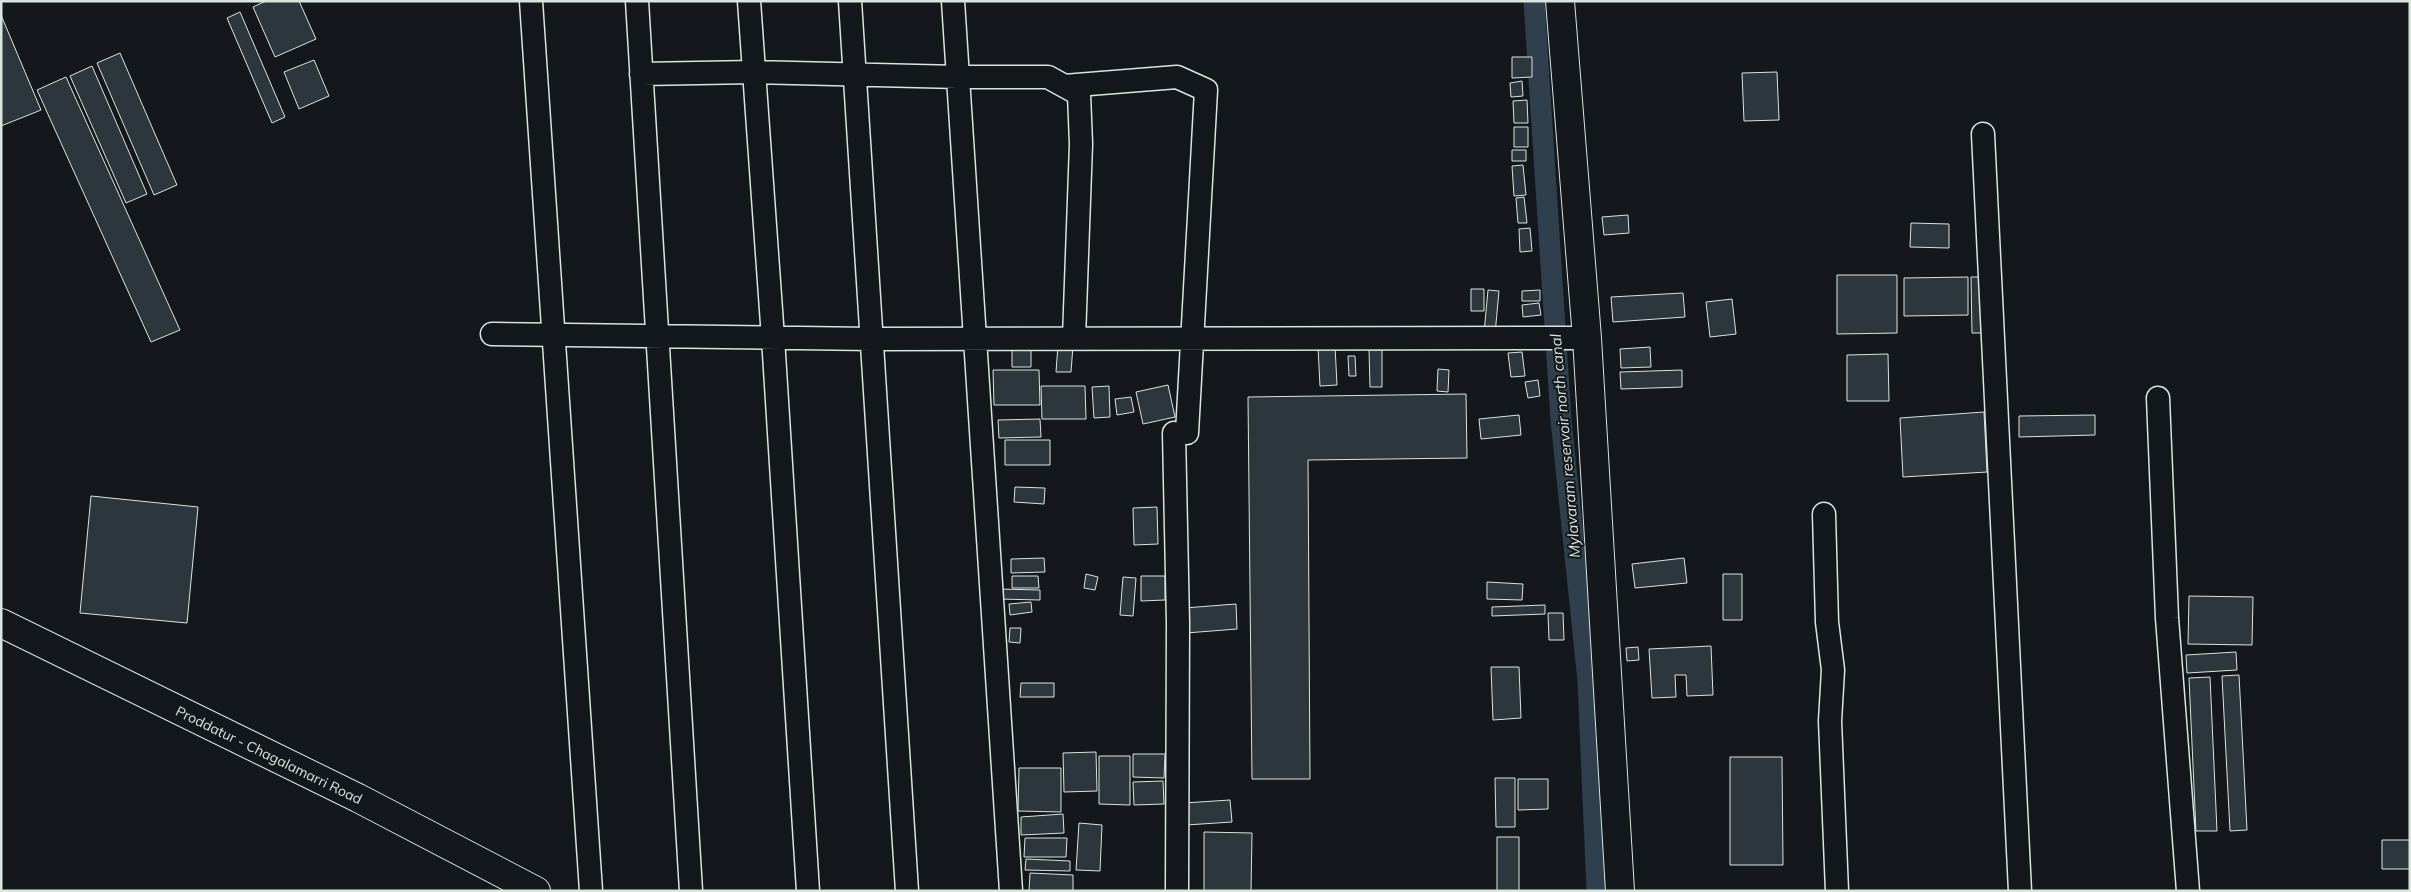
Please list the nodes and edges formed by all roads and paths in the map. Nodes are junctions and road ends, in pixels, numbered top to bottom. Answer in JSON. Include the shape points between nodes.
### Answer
{"nodes":[{"id":1,"x":531,"y":1,"type":"edge"},
{"id":2,"x":637,"y":1,"type":"edge"},
{"id":3,"x":748,"y":1,"type":"edge"},
{"id":4,"x":850,"y":1,"type":"edge"},
{"id":5,"x":953,"y":1,"type":"edge"},
{"id":6,"x":1560,"y":1,"type":"edge"},
{"id":7,"x":754,"y":72,"type":"junction"},
{"id":8,"x":641,"y":74,"type":"junction"},
{"id":9,"x":855,"y":75,"type":"junction"},
{"id":10,"x":958,"y":77,"type":"junction"},
{"id":11,"x":1064,"y":86,"type":"junction"},
{"id":12,"x":1983,"y":134,"type":"dead end"},
{"id":13,"x":492,"y":334,"type":"dead end"},
{"id":14,"x":553,"y":336,"type":"junction"},
{"id":15,"x":1193,"y":337,"type":"junction"},
{"id":16,"x":657,"y":338,"type":"junction"},
{"id":17,"x":773,"y":338,"type":"junction"},
{"id":18,"x":1074,"y":338,"type":"junction"},
{"id":19,"x":1587,"y":338,"type":"junction"},
{"id":20,"x":871,"y":339,"type":"junction"},
{"id":21,"x":976,"y":339,"type":"junction"},
{"id":22,"x":2158,"y":398,"type":"dead end"},
{"id":23,"x":1824,"y":514,"type":"dead end"},
{"id":24,"x":1,"y":622,"type":"edge"},
{"id":25,"x":536,"y":891,"type":"edge"},
{"id":26,"x":591,"y":891,"type":"edge"},
{"id":27,"x":691,"y":891,"type":"edge"},
{"id":28,"x":808,"y":891,"type":"edge"},
{"id":29,"x":907,"y":891,"type":"edge"},
{"id":30,"x":1011,"y":891,"type":"edge"},
{"id":31,"x":1177,"y":891,"type":"edge"},
{"id":32,"x":1620,"y":891,"type":"edge"},
{"id":33,"x":1837,"y":891,"type":"edge"},
{"id":34,"x":2020,"y":891,"type":"edge"},
{"id":35,"x":2188,"y":891,"type":"edge"}],
"edges":[{"from":1,"to":14,"type":"street"},
{"from":2,"to":8,"type":"street"},
{"from":3,"to":7,"type":"street"},
{"from":4,"to":9,"type":"street"},
{"from":5,"to":10,"type":"street"},
{"from":6,"to":19,"type":"main road"},
{"from":7,"to":8,"type":"street"},
{"from":7,"to":9,"type":"street"},
{"from":7,"to":17,"type":"street"},
{"from":8,"to":16,"type":"street"},
{"from":9,"to":10,"type":"street"},
{"from":9,"to":20,"type":"street"},
{"from":10,"to":11,"type":"street","via":[[1048,77]]},
{"from":10,"to":21,"type":"street"},
{"from":11,"to":15,"type":"street","via":[[1177,77],[1206,90]]},
{"from":11,"to":18,"type":"street","via":[[1079,94],[1080,104]]},
{"from":12,"to":34,"type":"street"},
{"from":13,"to":14,"type":"street"},
{"from":14,"to":16,"type":"street"},
{"from":14,"to":26,"type":"street"},
{"from":15,"to":18,"type":"street"},
{"from":15,"to":19,"type":"street"},
{"from":15,"to":31,"type":"street","via":[[1181,433]]},
{"from":16,"to":17,"type":"street"},
{"from":16,"to":27,"type":"street"},
{"from":17,"to":20,"type":"street"},
{"from":17,"to":28,"type":"street"},
{"from":18,"to":21,"type":"street"},
{"from":19,"to":32,"type":"main road"},
{"from":20,"to":21,"type":"street"},
{"from":20,"to":29,"type":"street"},
{"from":21,"to":30,"type":"street"},
{"from":22,"to":35,"type":"street","via":[[2167,618]]},
{"from":23,"to":33,"type":"street","via":[[1827,622],[1833,670],[1830,721]]},
{"from":24,"to":25,"type":"main road","name":"Proddatur - Chagalamarri Road","via":[[358,798]]}]}
